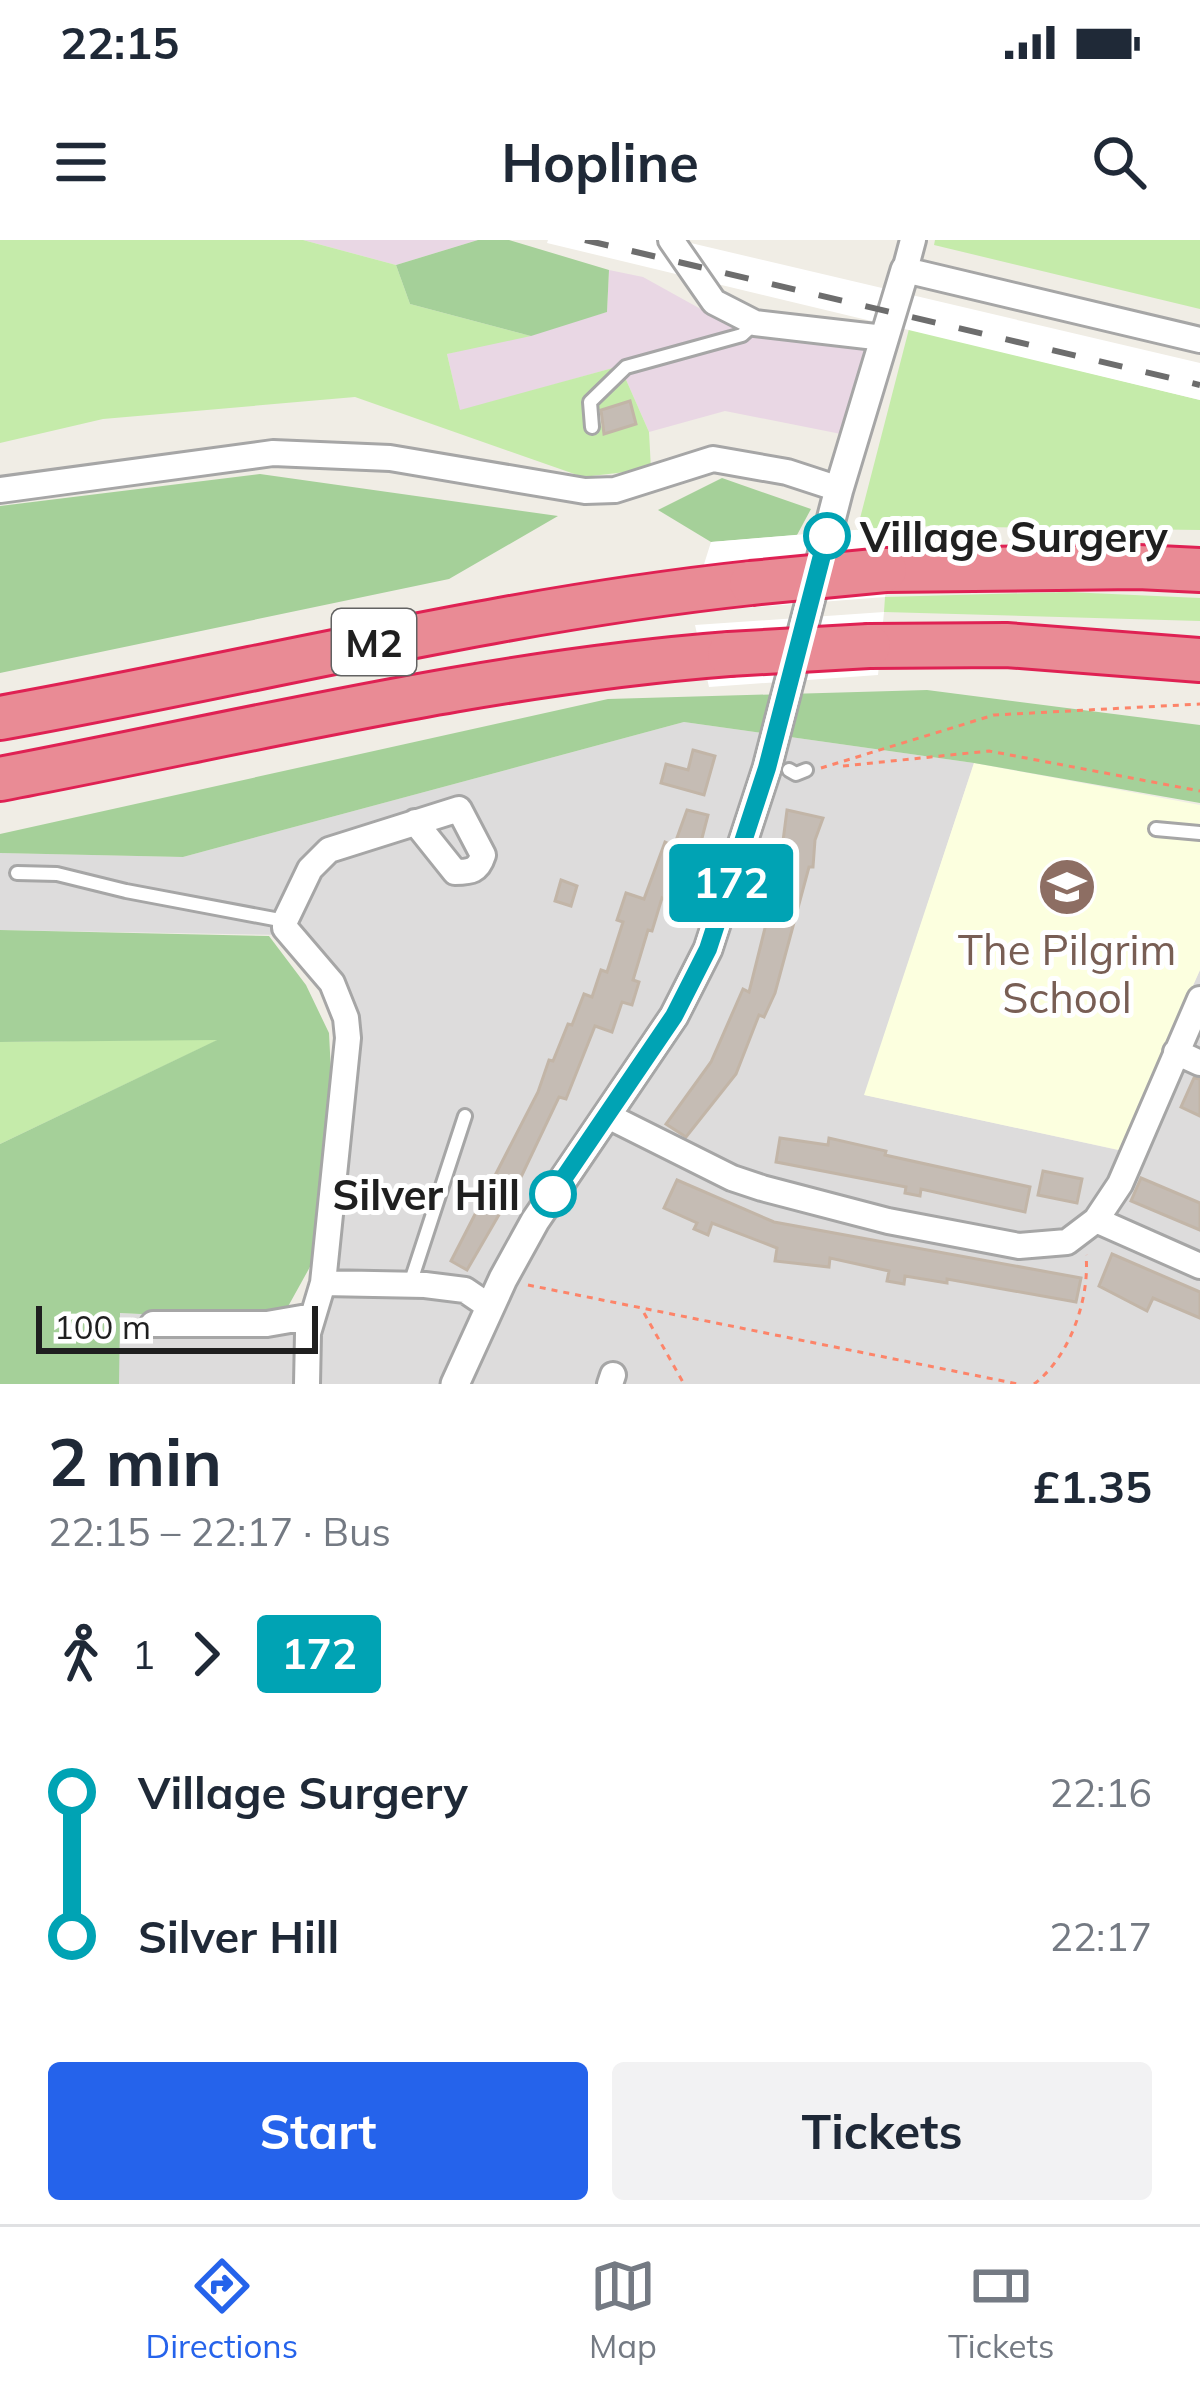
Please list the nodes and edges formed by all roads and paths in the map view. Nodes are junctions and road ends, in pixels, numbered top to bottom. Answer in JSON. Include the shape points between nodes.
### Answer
{"nodes":[{"id":1,"x":671,"y":240,"type":"edge"},
{"id":2,"x":913,"y":240,"type":"edge"},
{"id":3,"x":904,"y":270,"type":"junction"},
{"id":4,"x":755,"y":323,"type":"junction"},
{"id":5,"x":884,"y":338,"type":"junction"},
{"id":6,"x":1200,"y":340,"type":"edge"},
{"id":7,"x":592,"y":427,"type":"dead end"},
{"id":8,"x":839,"y":489,"type":"junction"},
{"id":9,"x":0,"y":490,"type":"edge"},
{"id":10,"x":1200,"y":570,"type":"edge"},
{"id":11,"x":1200,"y":660,"type":"edge"},
{"id":12,"x":1200,"y":704,"type":"edge"},
{"id":13,"x":0,"y":718,"type":"edge"},
{"id":14,"x":836,"y":766,"type":"junction"},
{"id":15,"x":789,"y":770,"type":"dead end"},
{"id":16,"x":806,"y":770,"type":"joint"},
{"id":17,"x":0,"y":779,"type":"edge"},
{"id":18,"x":1200,"y":790,"type":"edge"},
{"id":19,"x":415,"y":822,"type":"dead end"},
{"id":20,"x":1156,"y":829,"type":"dead end"},
{"id":21,"x":1200,"y":833,"type":"edge"},
{"id":22,"x":17,"y":873,"type":"dead end"},
{"id":23,"x":284,"y":921,"type":"junction"},
{"id":24,"x":1200,"y":999,"type":"edge"},
{"id":25,"x":1188,"y":1058,"type":"edge"},
{"id":26,"x":606,"y":1115,"type":"junction"},
{"id":27,"x":466,"y":1116,"type":"dead end"},
{"id":28,"x":1090,"y":1225,"type":"junction"},
{"id":29,"x":1200,"y":1266,"type":"edge"},
{"id":30,"x":503,"y":1280,"type":"junction"},
{"id":31,"x":323,"y":1283,"type":"junction"},
{"id":32,"x":410,"y":1285,"type":"junction"},
{"id":33,"x":490,"y":1306,"type":"junction"},
{"id":34,"x":643,"y":1310,"type":"junction"},
{"id":35,"x":313,"y":1316,"type":"junction"},
{"id":36,"x":153,"y":1324,"type":"dead end"},
{"id":37,"x":308,"y":1384,"type":"edge"},
{"id":38,"x":455,"y":1384,"type":"edge"},
{"id":39,"x":684,"y":1384,"type":"edge"},
{"id":40,"x":1018,"y":1384,"type":"edge"},
{"id":41,"x":1034,"y":1384,"type":"edge"}],
"edges":[{"from":1,"to":4,"type":"street","via":[[714,302]]},
{"from":2,"to":3,"type":"street"},
{"from":3,"to":5,"type":"street"},
{"from":3,"to":6,"type":"street"},
{"from":4,"to":5,"type":"street"},
{"from":4,"to":7,"type":"lane","via":[[742,335],[626,368],[590,401]]},
{"from":5,"to":8,"type":"street"},
{"from":8,"to":9,"type":"street","via":[[713,459],[615,490],[585,491],[390,458],[273,453]]},
{"from":8,"to":26,"type":"street","via":[[718,926],[674,1016]]},
{"from":10,"to":13,"type":"highway","number":"M2","bridge":true,"via":[[885,570],[636,595]]},
{"from":11,"to":17,"type":"highway","number":"M2","bridge":true,"via":[[1006,645],[869,646],[586,668]]},
{"from":12,"to":14,"type":"path","via":[[994,715]]},
{"from":14,"to":16,"type":"path"},
{"from":14,"to":18,"type":"path","via":[[989,751]]},
{"from":15,"to":16,"type":"lane"},
{"from":19,"to":23,"type":"street","via":[[329,850]]},
{"from":20,"to":21,"type":"lane"},
{"from":22,"to":23,"type":"lane","via":[[57,874]]},
{"from":23,"to":31,"type":"street","via":[[332,983],[346,1018]]},
{"from":24,"to":25,"type":"street"},
{"from":25,"to":28,"type":"street"},
{"from":26,"to":28,"type":"street","via":[[732,1178],[889,1221],[1018,1246],[1067,1242]]},
{"from":26,"to":30,"type":"street"},
{"from":27,"to":32,"type":"lane"},
{"from":28,"to":29,"type":"street"},
{"from":28,"to":41,"type":"path","via":[[1088,1275],[1072,1330],[1050,1372]]},
{"from":30,"to":33,"type":"street"},
{"from":30,"to":34,"type":"path"},
{"from":31,"to":32,"type":"street"},
{"from":31,"to":35,"type":"street"},
{"from":32,"to":33,"type":"street","via":[[465,1290]]},
{"from":33,"to":38,"type":"street"},
{"from":34,"to":39,"type":"path"},
{"from":34,"to":40,"type":"path"},
{"from":35,"to":36,"type":"street"},
{"from":35,"to":37,"type":"street"}]}
